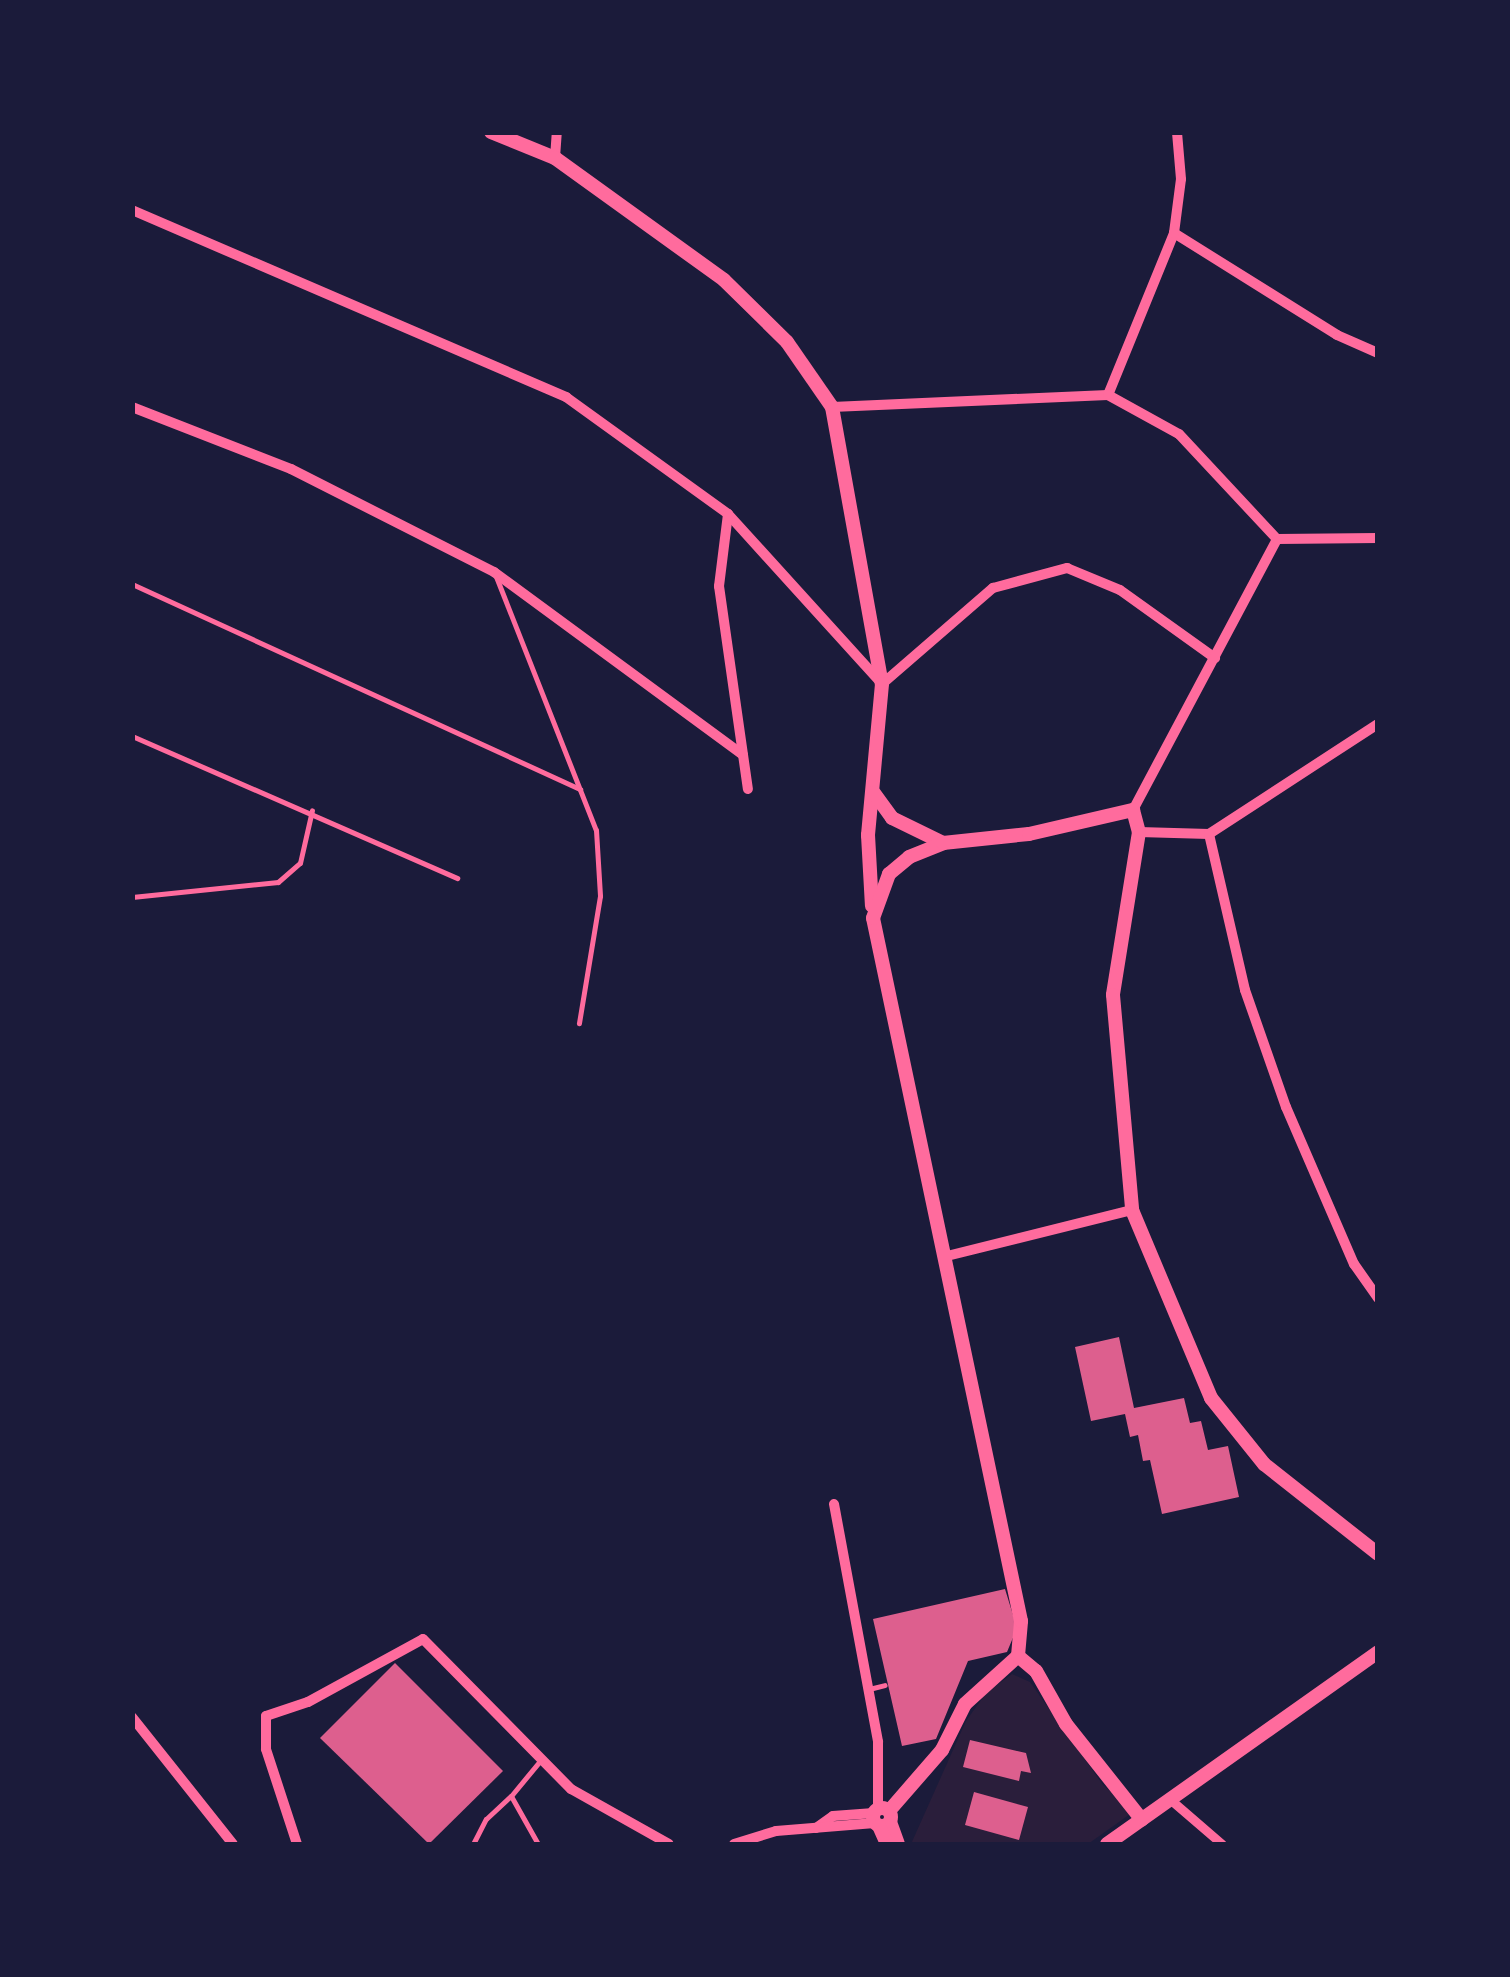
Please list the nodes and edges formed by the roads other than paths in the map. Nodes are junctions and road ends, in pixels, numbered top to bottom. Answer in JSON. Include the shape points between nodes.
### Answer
{"nodes":[{"id":1,"x":491,"y":132,"type":"edge"},
{"id":2,"x":556,"y":132,"type":"edge"},
{"id":3,"x":1177,"y":132,"type":"edge"},
{"id":4,"x":555,"y":158,"type":"junction"},
{"id":5,"x":132,"y":210,"type":"edge"},
{"id":6,"x":1174,"y":233,"type":"junction"},
{"id":7,"x":1378,"y":353,"type":"edge"},
{"id":8,"x":1108,"y":395,"type":"junction"},
{"id":9,"x":132,"y":407,"type":"edge"},
{"id":10,"x":832,"y":407,"type":"junction"},
{"id":11,"x":728,"y":514,"type":"junction"},
{"id":12,"x":1378,"y":538,"type":"edge"},
{"id":13,"x":1277,"y":539,"type":"junction"},
{"id":14,"x":494,"y":572,"type":"junction"},
{"id":15,"x":132,"y":584,"type":"edge"},
{"id":16,"x":1215,"y":658,"type":"junction"},
{"id":17,"x":882,"y":684,"type":"junction"},
{"id":18,"x":1378,"y":724,"type":"edge"},
{"id":19,"x":132,"y":736,"type":"edge"},
{"id":20,"x":743,"y":755,"type":"junction"},
{"id":21,"x":580,"y":789,"type":"junction"},
{"id":22,"x":748,"y":789,"type":"dead end"},
{"id":23,"x":874,"y":794,"type":"junction"},
{"id":24,"x":312,"y":810,"type":"junction"},
{"id":25,"x":1133,"y":810,"type":"junction"},
{"id":26,"x":1140,"y":832,"type":"junction"},
{"id":27,"x":1208,"y":834,"type":"junction"},
{"id":28,"x":943,"y":843,"type":"junction"},
{"id":29,"x":457,"y":878,"type":"dead end"},
{"id":30,"x":132,"y":897,"type":"edge"},
{"id":31,"x":873,"y":918,"type":"junction"},
{"id":32,"x":579,"y":1023,"type":"dead end"},
{"id":33,"x":1132,"y":1210,"type":"junction"},
{"id":34,"x":947,"y":1256,"type":"junction"},
{"id":35,"x":1378,"y":1298,"type":"edge"},
{"id":36,"x":834,"y":1504,"type":"dead end"},
{"id":37,"x":1378,"y":1554,"type":"edge"},
{"id":38,"x":1378,"y":1652,"type":"edge"},
{"id":39,"x":1018,"y":1656,"type":"junction"},
{"id":40,"x":886,"y":1686,"type":"dead end"},
{"id":41,"x":868,"y":1689,"type":"junction"},
{"id":42,"x":132,"y":1717,"type":"edge"},
{"id":43,"x":540,"y":1762,"type":"junction"},
{"id":44,"x":511,"y":1796,"type":"junction"},
{"id":45,"x":1172,"y":1801,"type":"junction"},
{"id":46,"x":881,"y":1817,"type":"junction"},
{"id":47,"x":1142,"y":1820,"type":"junction"},
{"id":48,"x":776,"y":1832,"type":"junction"},
{"id":49,"x":233,"y":1844,"type":"edge"},
{"id":50,"x":296,"y":1844,"type":"edge"},
{"id":51,"x":473,"y":1844,"type":"edge"},
{"id":52,"x":538,"y":1844,"type":"edge"},
{"id":53,"x":668,"y":1844,"type":"edge"},
{"id":54,"x":734,"y":1844,"type":"edge"},
{"id":55,"x":769,"y":1844,"type":"edge"},
{"id":56,"x":887,"y":1844,"type":"edge"},
{"id":57,"x":898,"y":1844,"type":"edge"},
{"id":58,"x":1107,"y":1844,"type":"edge"},
{"id":59,"x":1222,"y":1844,"type":"edge"}],
"edges":[{"from":1,"to":4,"type":"street"},
{"from":2,"to":4,"type":"street"},
{"from":3,"to":6,"type":"street","via":[[1181,179]]},
{"from":4,"to":10,"type":"street","via":[[724,280],[787,342]]},
{"from":5,"to":11,"type":"street","via":[[566,397]]},
{"from":6,"to":7,"type":"street","via":[[1336,335]]},
{"from":6,"to":8,"type":"street"},
{"from":8,"to":10,"type":"street"},
{"from":8,"to":13,"type":"street","via":[[1179,434]]},
{"from":9,"to":14,"type":"street","via":[[291,469]]},
{"from":10,"to":17,"type":"street"},
{"from":11,"to":17,"type":"street"},
{"from":11,"to":20,"type":"street","via":[[719,586]]},
{"from":12,"to":13,"type":"street"},
{"from":13,"to":16,"type":"street"},
{"from":14,"to":20,"type":"street"},
{"from":14,"to":21,"type":"lane"},
{"from":15,"to":21,"type":"lane"},
{"from":16,"to":17,"type":"street","via":[[1120,590],[1066,568],[993,588]]},
{"from":16,"to":25,"type":"street"},
{"from":17,"to":23,"type":"street"},
{"from":18,"to":27,"type":"street"},
{"from":19,"to":24,"type":"lane"},
{"from":20,"to":22,"type":"street"},
{"from":21,"to":32,"type":"lane","via":[[602,864]]},
{"from":23,"to":28,"type":"street","via":[[892,818]]},
{"from":23,"to":31,"type":"street","via":[[867,862]]},
{"from":24,"to":29,"type":"lane"},
{"from":24,"to":30,"type":"lane","via":[[300,864],[278,882]]},
{"from":25,"to":26,"type":"street"},
{"from":25,"to":28,"type":"street","via":[[1028,834]]},
{"from":26,"to":27,"type":"street"},
{"from":26,"to":33,"type":"street","via":[[1113,995]]},
{"from":27,"to":35,"type":"street","via":[[1245,990],[1286,1108],[1354,1264]]},
{"from":28,"to":31,"type":"street","via":[[908,857],[889,874]]},
{"from":31,"to":34,"type":"street","via":[[904,1087]]},
{"from":33,"to":34,"type":"street"},
{"from":33,"to":37,"type":"street","via":[[1211,1398],[1264,1464]]},
{"from":34,"to":39,"type":"street","via":[[1024,1637]]},
{"from":36,"to":41,"type":"street"},
{"from":38,"to":45,"type":"street"},
{"from":39,"to":46,"type":"street","via":[[965,1704],[942,1750]]},
{"from":39,"to":47,"type":"street","via":[[1036,1671],[1066,1724]]},
{"from":40,"to":41,"type":"lane"},
{"from":41,"to":46,"type":"street","via":[[882,1773]]},
{"from":42,"to":49,"type":"street"},
{"from":43,"to":44,"type":"lane"},
{"from":43,"to":50,"type":"street","via":[[432,1642],[413,1645],[308,1702],[266,1716],[266,1749]]},
{"from":43,"to":53,"type":"street","via":[[600,1809]]},
{"from":44,"to":51,"type":"lane"},
{"from":44,"to":52,"type":"lane"},
{"from":45,"to":47,"type":"street"},
{"from":45,"to":59,"type":"street"},
{"from":46,"to":48,"type":"street","via":[[832,1816],[816,1828]]},
{"from":46,"to":56,"type":"street"},
{"from":46,"to":57,"type":"street"},
{"from":47,"to":58,"type":"street"},
{"from":48,"to":54,"type":"street"},
{"from":48,"to":55,"type":"lane"}]}
